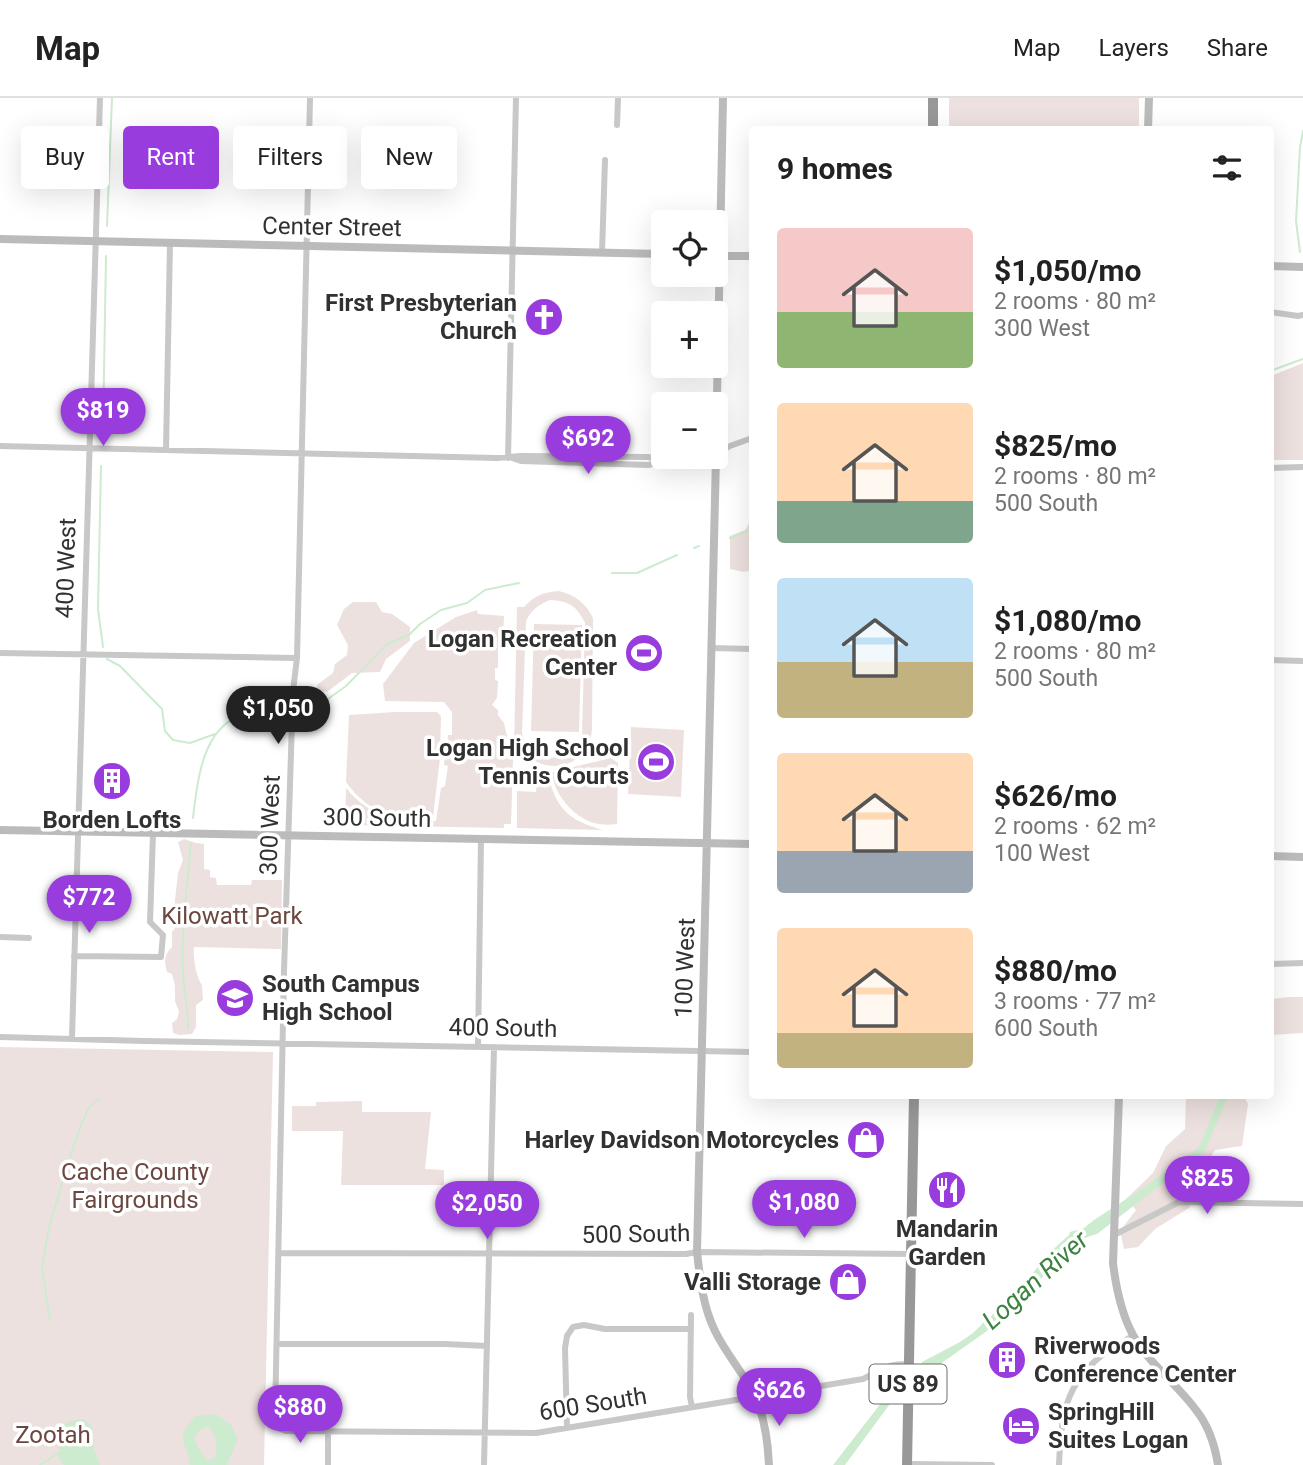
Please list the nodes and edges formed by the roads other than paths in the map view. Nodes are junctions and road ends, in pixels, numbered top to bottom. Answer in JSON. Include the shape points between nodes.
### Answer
{"nodes":[{"id":1,"x":100,"y":98,"type":"edge"},
{"id":2,"x":310,"y":98,"type":"edge"},
{"id":3,"x":516,"y":98,"type":"edge"},
{"id":4,"x":618,"y":98,"type":"edge"},
{"id":5,"x":723,"y":98,"type":"edge"},
{"id":6,"x":933,"y":98,"type":"edge"},
{"id":7,"x":1149,"y":98,"type":"edge"},
{"id":8,"x":617,"y":125,"type":"dead end"},
{"id":9,"x":933,"y":126,"type":"edge"},
{"id":10,"x":1149,"y":126,"type":"edge"},
{"id":11,"x":605,"y":160,"type":"dead end"},
{"id":12,"x":719,"y":210,"type":"edge"},
{"id":13,"x":0,"y":239,"type":"edge"},
{"id":14,"x":95,"y":241,"type":"junction"},
{"id":15,"x":170,"y":243,"type":"junction"},
{"id":16,"x":308,"y":246,"type":"junction"},
{"id":17,"x":512,"y":251,"type":"junction"},
{"id":18,"x":602,"y":253,"type":"junction"},
{"id":19,"x":651,"y":254,"type":"edge"},
{"id":20,"x":728,"y":256,"type":"edge"},
{"id":21,"x":749,"y":256,"type":"edge"},
{"id":22,"x":1274,"y":266,"type":"edge"},
{"id":23,"x":1303,"y":267,"type":"edge"},
{"id":24,"x":718,"y":287,"type":"edge"},
{"id":25,"x":1274,"y":313,"type":"edge"},
{"id":26,"x":1303,"y":315,"type":"edge"},
{"id":27,"x":717,"y":392,"type":"edge"},
{"id":28,"x":749,"y":439,"type":"edge"},
{"id":29,"x":0,"y":446,"type":"edge"},
{"id":30,"x":728,"y":447,"type":"edge"},
{"id":31,"x":89,"y":448,"type":"junction"},
{"id":32,"x":166,"y":450,"type":"junction"},
{"id":33,"x":302,"y":453,"type":"junction"},
{"id":34,"x":509,"y":458,"type":"junction"},
{"id":35,"x":651,"y":458,"type":"edge"},
{"id":36,"x":1303,"y":467,"type":"edge"},
{"id":37,"x":1274,"y":468,"type":"edge"},
{"id":38,"x":716,"y":469,"type":"edge"},
{"id":39,"x":712,"y":648,"type":"junction"},
{"id":40,"x":749,"y":649,"type":"edge"},
{"id":41,"x":0,"y":653,"type":"edge"},
{"id":42,"x":83,"y":654,"type":"junction"},
{"id":43,"x":297,"y":658,"type":"junction"},
{"id":44,"x":1274,"y":660,"type":"edge"},
{"id":45,"x":1303,"y":661,"type":"edge"},
{"id":46,"x":0,"y":830,"type":"edge"},
{"id":47,"x":78,"y":831,"type":"junction"},
{"id":48,"x":153,"y":833,"type":"junction"},
{"id":49,"x":288,"y":836,"type":"junction"},
{"id":50,"x":481,"y":839,"type":"junction"},
{"id":51,"x":708,"y":843,"type":"junction"},
{"id":52,"x":749,"y":844,"type":"edge"},
{"id":53,"x":1274,"y":856,"type":"edge"},
{"id":54,"x":1303,"y":857,"type":"edge"},
{"id":55,"x":0,"y":937,"type":"edge"},
{"id":56,"x":29,"y":937,"type":"dead end"},
{"id":57,"x":74,"y":956,"type":"junction"},
{"id":58,"x":1303,"y":963,"type":"edge"},
{"id":59,"x":1274,"y":964,"type":"edge"},
{"id":60,"x":0,"y":1037,"type":"edge"},
{"id":61,"x":72,"y":1038,"type":"junction"},
{"id":62,"x":283,"y":1044,"type":"junction"},
{"id":63,"x":478,"y":1047,"type":"junction"},
{"id":64,"x":494,"y":1047,"type":"junction"},
{"id":65,"x":702,"y":1051,"type":"junction"},
{"id":66,"x":749,"y":1052,"type":"edge"},
{"id":67,"x":914,"y":1099,"type":"edge"},
{"id":68,"x":1119,"y":1099,"type":"edge"},
{"id":69,"x":1303,"y":1204,"type":"edge"},
{"id":70,"x":1114,"y":1235,"type":"junction"},
{"id":71,"x":698,"y":1252,"type":"junction"},
{"id":72,"x":279,"y":1253,"type":"junction"},
{"id":73,"x":489,"y":1254,"type":"junction"},
{"id":74,"x":911,"y":1254,"type":"junction"},
{"id":75,"x":691,"y":1315,"type":"dead end"},
{"id":76,"x":691,"y":1329,"type":"junction"},
{"id":77,"x":1133,"y":1335,"type":"junction"},
{"id":78,"x":277,"y":1344,"type":"junction"},
{"id":79,"x":487,"y":1346,"type":"junction"},
{"id":80,"x":909,"y":1364,"type":"junction"},
{"id":81,"x":755,"y":1397,"type":"junction"},
{"id":82,"x":692,"y":1407,"type":"junction"},
{"id":83,"x":278,"y":1428,"type":"joint"},
{"id":84,"x":567,"y":1428,"type":"junction"},
{"id":85,"x":328,"y":1432,"type":"junction"},
{"id":86,"x":485,"y":1433,"type":"junction"},
{"id":87,"x":907,"y":1464,"type":"edge"},
{"id":88,"x":328,"y":1465,"type":"edge"},
{"id":89,"x":484,"y":1465,"type":"edge"},
{"id":90,"x":769,"y":1465,"type":"edge"},
{"id":91,"x":992,"y":1465,"type":"edge"},
{"id":92,"x":1059,"y":1465,"type":"edge"},
{"id":93,"x":1218,"y":1465,"type":"edge"}],
"edges":[{"from":1,"to":14,"type":"street","name":"400 West"},
{"from":2,"to":16,"type":"street","name":"300 West"},
{"from":3,"to":17,"type":"street"},
{"from":4,"to":8,"type":"street"},
{"from":5,"to":12,"type":"street"},
{"from":6,"to":9,"type":"highway"},
{"from":7,"to":10,"type":"street"},
{"from":11,"to":18,"type":"street"},
{"from":13,"to":14,"type":"street","name":"Center Street"},
{"from":14,"to":15,"type":"street","name":"Center Street"},
{"from":14,"to":31,"type":"street","name":"400 West"},
{"from":15,"to":16,"type":"street","name":"Center Street"},
{"from":15,"to":32,"type":"street"},
{"from":16,"to":17,"type":"street","name":"Center Street"},
{"from":16,"to":33,"type":"street","name":"300 West"},
{"from":17,"to":18,"type":"street","name":"Center Street"},
{"from":17,"to":34,"type":"street"},
{"from":18,"to":19,"type":"street","name":"Center Street"},
{"from":20,"to":21,"type":"street"},
{"from":22,"to":23,"type":"street"},
{"from":24,"to":27,"type":"street"},
{"from":25,"to":26,"type":"street"},
{"from":28,"to":30,"type":"street"},
{"from":29,"to":31,"type":"street"},
{"from":31,"to":32,"type":"street"},
{"from":31,"to":42,"type":"street","name":"400 West"},
{"from":32,"to":33,"type":"street"},
{"from":33,"to":34,"type":"street"},
{"from":33,"to":43,"type":"street","name":"300 West"},
{"from":34,"to":35,"type":"street"},
{"from":36,"to":37,"type":"street"},
{"from":38,"to":39,"type":"street","name":"100 West"},
{"from":39,"to":40,"type":"street"},
{"from":39,"to":51,"type":"street","name":"100 West"},
{"from":41,"to":42,"type":"street"},
{"from":42,"to":43,"type":"street"},
{"from":42,"to":47,"type":"street","name":"400 West"},
{"from":43,"to":49,"type":"street","name":"300 West"},
{"from":44,"to":45,"type":"street"},
{"from":46,"to":47,"type":"street","name":"300 South"},
{"from":47,"to":48,"type":"street","name":"300 South"},
{"from":47,"to":57,"type":"street","name":"400 West"},
{"from":48,"to":49,"type":"street","name":"300 South"},
{"from":48,"to":57,"type":"street","via":[[150,922],[163,935],[162,957]]},
{"from":49,"to":50,"type":"street","name":"300 South"},
{"from":49,"to":62,"type":"street","name":"300 West"},
{"from":50,"to":51,"type":"street","name":"300 South"},
{"from":50,"to":63,"type":"street"},
{"from":51,"to":52,"type":"street","name":"300 South"},
{"from":51,"to":65,"type":"street","name":"100 West"},
{"from":53,"to":54,"type":"street"},
{"from":55,"to":56,"type":"street"},
{"from":57,"to":61,"type":"street","name":"400 West"},
{"from":58,"to":59,"type":"street"},
{"from":60,"to":61,"type":"street","name":"400 South"},
{"from":61,"to":62,"type":"street","name":"400 South"},
{"from":62,"to":63,"type":"street","name":"400 South"},
{"from":62,"to":72,"type":"street","name":"300 West"},
{"from":63,"to":64,"type":"street","name":"400 South"},
{"from":64,"to":65,"type":"street","name":"400 South"},
{"from":64,"to":73,"type":"street"},
{"from":65,"to":66,"type":"street","name":"400 South"},
{"from":65,"to":71,"type":"street","name":"100 West"},
{"from":67,"to":74,"type":"highway","number":"US 89"},
{"from":68,"to":70,"type":"street"},
{"from":69,"to":70,"type":"street","via":[[1179,1202]]},
{"from":70,"to":77,"type":"street","via":[[1116,1284]]},
{"from":71,"to":73,"type":"street","name":"500 South"},
{"from":71,"to":74,"type":"street","name":"500 South"},
{"from":71,"to":81,"type":"street","name":"100 West","via":[[707,1313]]},
{"from":72,"to":73,"type":"street","name":"500 South"},
{"from":72,"to":78,"type":"street","name":"300 West"},
{"from":73,"to":79,"type":"street"},
{"from":74,"to":80,"type":"highway","number":"US 89"},
{"from":75,"to":76,"type":"street"},
{"from":76,"to":82,"type":"street"},
{"from":76,"to":84,"type":"street","via":[[573,1327],[565,1348]]},
{"from":77,"to":92,"type":"street","via":[[1091,1365],[1075,1385],[1060,1428]]},
{"from":77,"to":93,"type":"street","via":[[1197,1411]]},
{"from":78,"to":79,"type":"street"},
{"from":78,"to":83,"type":"street","name":"300 West"},
{"from":79,"to":86,"type":"street"},
{"from":80,"to":81,"type":"street","name":"600 South","via":[[884,1366],[863,1379]]},
{"from":80,"to":87,"type":"highway","number":"US 89"},
{"from":81,"to":82,"type":"street","name":"600 South"},
{"from":81,"to":90,"type":"street","name":"100 West"},
{"from":82,"to":84,"type":"street","name":"600 South"},
{"from":83,"to":85,"type":"street","name":"600 South"},
{"from":84,"to":86,"type":"street","name":"600 South"},
{"from":85,"to":86,"type":"street","name":"600 South"},
{"from":85,"to":88,"type":"street"},
{"from":86,"to":89,"type":"street"},
{"from":87,"to":91,"type":"street"}]}
